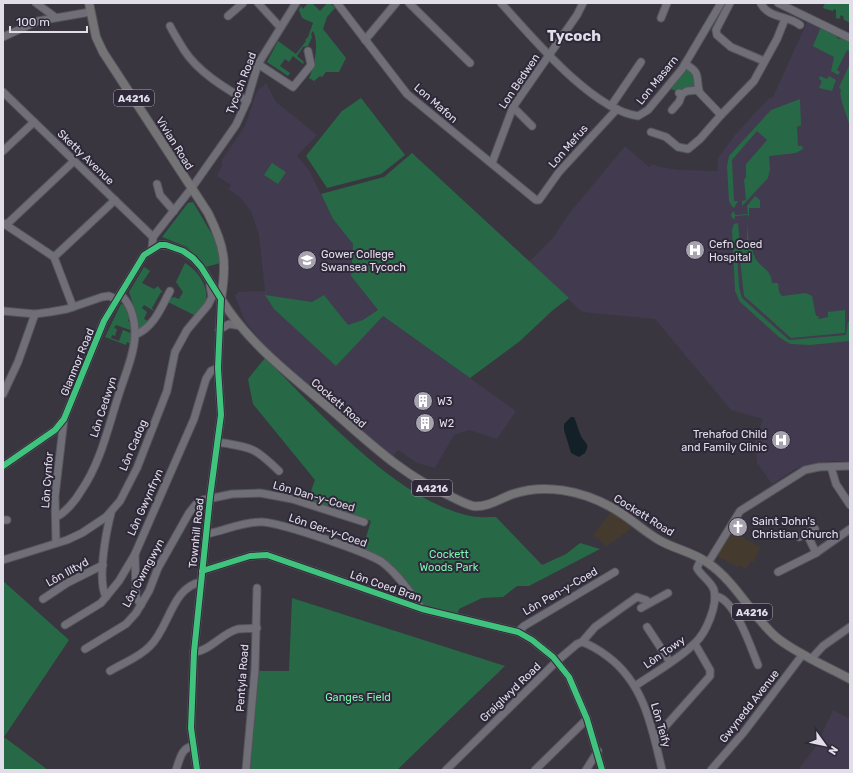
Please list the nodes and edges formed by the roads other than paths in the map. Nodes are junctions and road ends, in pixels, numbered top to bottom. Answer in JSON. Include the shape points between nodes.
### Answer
{"nodes":[{"id":1,"x":36,"y":3,"type":"edge"},
{"id":2,"x":89,"y":3,"type":"edge"},
{"id":3,"x":243,"y":3,"type":"edge"},
{"id":4,"x":258,"y":3,"type":"edge"},
{"id":5,"x":296,"y":3,"type":"edge"},
{"id":6,"x":337,"y":3,"type":"edge"},
{"id":7,"x":396,"y":3,"type":"edge"},
{"id":8,"x":410,"y":3,"type":"edge"},
{"id":9,"x":501,"y":3,"type":"edge"},
{"id":10,"x":583,"y":3,"type":"edge"},
{"id":11,"x":667,"y":3,"type":"edge"},
{"id":12,"x":721,"y":3,"type":"edge"},
{"id":13,"x":730,"y":3,"type":"edge"},
{"id":14,"x":778,"y":3,"type":"edge"},
{"id":15,"x":761,"y":4,"type":"dead end"},
{"id":16,"x":90,"y":12,"type":"junction"},
{"id":17,"x":228,"y":16,"type":"dead end"},
{"id":18,"x":55,"y":17,"type":"junction"},
{"id":19,"x":661,"y":18,"type":"dead end"},
{"id":20,"x":785,"y":19,"type":"junction"},
{"id":21,"x":800,"y":24,"type":"dead end"},
{"id":22,"x":170,"y":26,"type":"dead end"},
{"id":23,"x":280,"y":27,"type":"junction"},
{"id":24,"x":3,"y":37,"type":"edge"},
{"id":25,"x":850,"y":38,"type":"edge"},
{"id":26,"x":365,"y":40,"type":"junction"},
{"id":27,"x":308,"y":51,"type":"dead end"},
{"id":28,"x":549,"y":56,"type":"junction"},
{"id":29,"x":764,"y":60,"type":"junction"},
{"id":30,"x":470,"y":62,"type":"dead end"},
{"id":31,"x":641,"y":62,"type":"dead end"},
{"id":32,"x":258,"y":64,"type":"junction"},
{"id":33,"x":685,"y":64,"type":"junction"},
{"id":34,"x":699,"y":90,"type":"junction"},
{"id":35,"x":3,"y":92,"type":"edge"},
{"id":36,"x":247,"y":101,"type":"junction"},
{"id":37,"x":513,"y":107,"type":"junction"},
{"id":38,"x":614,"y":108,"type":"junction"},
{"id":39,"x":672,"y":110,"type":"dead end"},
{"id":40,"x":721,"y":115,"type":"junction"},
{"id":41,"x":34,"y":122,"type":"junction"},
{"id":42,"x":532,"y":126,"type":"dead end"},
{"id":43,"x":651,"y":132,"type":"dead end"},
{"id":44,"x":3,"y":151,"type":"edge"},
{"id":45,"x":74,"y":161,"type":"junction"},
{"id":46,"x":492,"y":163,"type":"junction"},
{"id":47,"x":157,"y":184,"type":"dead end"},
{"id":48,"x":191,"y":190,"type":"junction"},
{"id":49,"x":115,"y":200,"type":"junction"},
{"id":50,"x":539,"y":200,"type":"joint"},
{"id":51,"x":174,"y":211,"type":"junction"},
{"id":52,"x":4,"y":224,"type":"edge"},
{"id":53,"x":153,"y":238,"type":"junction"},
{"id":54,"x":152,"y":249,"type":"junction"},
{"id":55,"x":54,"y":257,"type":"junction"},
{"id":56,"x":225,"y":276,"type":"junction"},
{"id":57,"x":208,"y":277,"type":"junction"},
{"id":58,"x":170,"y":292,"type":"dead end"},
{"id":59,"x":118,"y":296,"type":"junction"},
{"id":60,"x":221,"y":299,"type":"junction"},
{"id":61,"x":73,"y":307,"type":"junction"},
{"id":62,"x":228,"y":309,"type":"junction"},
{"id":63,"x":3,"y":311,"type":"edge"},
{"id":64,"x":35,"y":314,"type":"junction"},
{"id":65,"x":241,"y":326,"type":"junction"},
{"id":66,"x":219,"y":330,"type":"junction"},
{"id":67,"x":135,"y":335,"type":"junction"},
{"id":68,"x":218,"y":368,"type":"junction"},
{"id":69,"x":3,"y":394,"type":"edge"},
{"id":70,"x":64,"y":419,"type":"junction"},
{"id":71,"x":218,"y":442,"type":"junction"},
{"id":72,"x":3,"y":466,"type":"edge"},
{"id":73,"x":850,"y":466,"type":"edge"},
{"id":74,"x":832,"y":467,"type":"junction"},
{"id":75,"x":279,"y":471,"type":"dead end"},
{"id":76,"x":210,"y":497,"type":"junction"},
{"id":77,"x":850,"y":505,"type":"edge"},
{"id":78,"x":112,"y":511,"type":"junction"},
{"id":79,"x":56,"y":518,"type":"junction"},
{"id":80,"x":364,"y":522,"type":"dead end"},
{"id":81,"x":816,"y":529,"type":"dead end"},
{"id":82,"x":850,"y":529,"type":"edge"},
{"id":83,"x":206,"y":534,"type":"junction"},
{"id":84,"x":807,"y":534,"type":"junction"},
{"id":85,"x":799,"y":536,"type":"dead end"},
{"id":86,"x":56,"y":543,"type":"junction"},
{"id":87,"x":816,"y":553,"type":"junction"},
{"id":88,"x":135,"y":554,"type":"junction"},
{"id":89,"x":3,"y":560,"type":"edge"},
{"id":90,"x":704,"y":561,"type":"junction"},
{"id":91,"x":103,"y":565,"type":"junction"},
{"id":92,"x":202,"y":572,"type":"junction"},
{"id":93,"x":615,"y":572,"type":"dead end"},
{"id":94,"x":778,"y":572,"type":"dead end"},
{"id":95,"x":201,"y":582,"type":"junction"},
{"id":96,"x":257,"y":588,"type":"dead end"},
{"id":97,"x":668,"y":593,"type":"dead end"},
{"id":98,"x":715,"y":596,"type":"junction"},
{"id":99,"x":106,"y":597,"type":"junction"},
{"id":100,"x":43,"y":599,"type":"dead end"},
{"id":101,"x":649,"y":603,"type":"junction"},
{"id":102,"x":141,"y":605,"type":"junction"},
{"id":103,"x":422,"y":608,"type":"junction"},
{"id":104,"x":641,"y":608,"type":"dead end"},
{"id":105,"x":65,"y":625,"type":"dead end"},
{"id":106,"x":850,"y":627,"type":"edge"},
{"id":107,"x":257,"y":628,"type":"junction"},
{"id":108,"x":647,"y":628,"type":"dead end"},
{"id":109,"x":518,"y":632,"type":"junction"},
{"id":110,"x":582,"y":642,"type":"junction"},
{"id":111,"x":695,"y":644,"type":"junction"},
{"id":112,"x":85,"y":649,"type":"dead end"},
{"id":113,"x":194,"y":652,"type":"junction"},
{"id":114,"x":803,"y":654,"type":"junction"},
{"id":115,"x":812,"y":658,"type":"junction"},
{"id":116,"x":557,"y":661,"type":"junction"},
{"id":117,"x":670,"y":662,"type":"junction"},
{"id":118,"x":758,"y":665,"type":"dead end"},
{"id":119,"x":110,"y":671,"type":"dead end"},
{"id":120,"x":850,"y":679,"type":"edge"},
{"id":121,"x":635,"y":686,"type":"junction"},
{"id":122,"x":587,"y":719,"type":"junction"},
{"id":123,"x":655,"y":738,"type":"junction"},
{"id":124,"x":193,"y":746,"type":"junction"},
{"id":125,"x":598,"y":751,"type":"junction"},
{"id":126,"x":176,"y":770,"type":"edge"},
{"id":127,"x":197,"y":770,"type":"edge"},
{"id":128,"x":246,"y":770,"type":"edge"},
{"id":129,"x":446,"y":770,"type":"edge"},
{"id":130,"x":535,"y":770,"type":"edge"},
{"id":131,"x":586,"y":770,"type":"edge"},
{"id":132,"x":602,"y":770,"type":"edge"},
{"id":133,"x":662,"y":770,"type":"edge"},
{"id":134,"x":711,"y":770,"type":"edge"}],
"edges":[{"from":1,"to":18,"type":"street"},
{"from":2,"to":16,"type":"main road","name":"Vivian Road","number":"A4216"},
{"from":3,"to":17,"type":"street"},
{"from":4,"to":23,"type":"street"},
{"from":5,"to":23,"type":"street","name":"Tycoch Road"},
{"from":6,"to":26,"type":"street","name":"Lon Mafon"},
{"from":7,"to":26,"type":"street"},
{"from":8,"to":30,"type":"street"},
{"from":9,"to":28,"type":"street","name":"Lon Masarn"},
{"from":10,"to":28,"type":"street","name":"Lon Bedwen"},
{"from":11,"to":19,"type":"street"},
{"from":12,"to":33,"type":"street","name":"Lon Masarn"},
{"from":13,"to":29,"type":"street","via":[[716,30],[717,35],[731,47]]},
{"from":14,"to":25,"type":"street"},
{"from":15,"to":20,"type":"street","via":[[768,12]]},
{"from":16,"to":18,"type":"street"},
{"from":16,"to":48,"type":"main road","name":"Vivian Road","number":"A4216","via":[[103,52]]},
{"from":18,"to":24,"type":"street","via":[[22,27]]},
{"from":20,"to":21,"type":"street"},
{"from":20,"to":29,"type":"street"},
{"from":22,"to":36,"type":"street","via":[[184,51],[194,62],[225,88]]},
{"from":23,"to":32,"type":"street","name":"Tycoch Road"},
{"from":26,"to":46,"type":"street","name":"Lon Mafon","via":[[407,94]]},
{"from":27,"to":32,"type":"street","via":[[311,65],[293,86]]},
{"from":28,"to":37,"type":"street","name":"Lon Bedwen"},
{"from":28,"to":38,"type":"street","name":"Lon Masarn","via":[[581,86]]},
{"from":29,"to":40,"type":"street","via":[[754,81]]},
{"from":31,"to":38,"type":"street","name":"Lon Mefus"},
{"from":32,"to":36,"type":"street","name":"Tycoch Road"},
{"from":33,"to":34,"type":"street","via":[[696,71],[699,77]]},
{"from":33,"to":38,"type":"street","name":"Lon Masarn","via":[[643,114],[631,115]]},
{"from":34,"to":39,"type":"street","via":[[681,93],[680,102]]},
{"from":34,"to":40,"type":"street","via":[[705,100]]},
{"from":35,"to":41,"type":"street","name":"Sketty Avenue"},
{"from":36,"to":48,"type":"street","name":"Tycoch Road","via":[[236,125]]},
{"from":37,"to":42,"type":"street"},
{"from":37,"to":46,"type":"street","name":"Lon Bedwen"},
{"from":38,"to":50,"type":"street","name":"Lon Mefus","via":[[559,172]]},
{"from":40,"to":43,"type":"street","via":[[688,149],[678,147],[666,137]]},
{"from":41,"to":44,"type":"street"},
{"from":41,"to":45,"type":"street","name":"Sketty Avenue"},
{"from":45,"to":49,"type":"street","name":"Sketty Avenue"},
{"from":45,"to":52,"type":"street"},
{"from":46,"to":50,"type":"street","name":"Lon Mafon"},
{"from":47,"to":51,"type":"street","via":[[160,195]]},
{"from":48,"to":51,"type":"street","name":"Tycoch Road"},
{"from":48,"to":56,"type":"main road","name":"Vivian Road","number":"A4216","via":[[218,233],[223,248]]},
{"from":49,"to":53,"type":"street","name":"Sketty Avenue"},
{"from":49,"to":55,"type":"street"},
{"from":51,"to":53,"type":"street","name":"Tycoch Road"},
{"from":52,"to":55,"type":"street"},
{"from":53,"to":54,"type":"street"},
{"from":54,"to":57,"type":"street","via":[[162,245],[183,251],[197,262]]},
{"from":54,"to":59,"type":"street","name":"Glanmor Road","via":[[140,260]]},
{"from":55,"to":61,"type":"street"},
{"from":56,"to":60,"type":"main road","name":"Vivian Road","number":"A4216"},
{"from":56,"to":62,"type":"main road","number":"A4216"},
{"from":57,"to":60,"type":"street"},
{"from":57,"to":78,"type":"street","name":"Lôn Cadog","via":[[212,297],[187,330],[175,352],[168,391],[140,461],[120,502]]},
{"from":58,"to":67,"type":"street","via":[[148,328]]},
{"from":59,"to":61,"type":"street","via":[[102,297]]},
{"from":59,"to":67,"type":"street","name":"Lôn Cedwyn","via":[[127,300],[130,306]]},
{"from":59,"to":70,"type":"street","name":"Glanmor Road","via":[[104,321]]},
{"from":60,"to":62,"type":"main road","name":"Cockett Road","number":"A4216"},
{"from":60,"to":66,"type":"street","name":"Townhill Road"},
{"from":61,"to":64,"type":"street"},
{"from":62,"to":65,"type":"main road","name":"Cockett Road","number":"A4216"},
{"from":63,"to":64,"type":"street"},
{"from":64,"to":69,"type":"street","via":[[18,362]]},
{"from":65,"to":66,"type":"street","via":[[229,324]]},
{"from":65,"to":90,"type":"main road","name":"Cockett Road","number":"A4216","via":[[271,358],[379,452],[435,490],[478,506],[535,489],[574,492],[611,507],[659,540]]},
{"from":66,"to":68,"type":"street","name":"Townhill Road"},
{"from":67,"to":79,"type":"street","name":"Lôn Cedwyn","via":[[130,359],[98,459],[81,491]]},
{"from":68,"to":71,"type":"street","name":"Townhill Road","via":[[221,415]]},
{"from":68,"to":88,"type":"street","name":"Lôn Gwynfryn","via":[[206,379],[194,419]]},
{"from":70,"to":72,"type":"street","name":"Glanmor Road","via":[[54,430]]},
{"from":70,"to":79,"type":"street","name":"Lôn Cynfor","via":[[57,475]]},
{"from":71,"to":75,"type":"street","via":[[251,447]]},
{"from":71,"to":76,"type":"street","name":"Townhill Road"},
{"from":73,"to":74,"type":"street"},
{"from":74,"to":77,"type":"street","via":[[836,484]]},
{"from":74,"to":90,"type":"street","via":[[805,470],[740,511]]},
{"from":76,"to":80,"type":"street","name":"Lôn Dan-y-Coed","via":[[260,493],[292,499]]},
{"from":76,"to":83,"type":"street","name":"Townhill Road"},
{"from":76,"to":102,"type":"street","name":"Lôn Cwmgwyn","via":[[197,503],[189,513],[158,568]]},
{"from":78,"to":86,"type":"street","name":"Lôn Cadog","via":[[91,529]]},
{"from":78,"to":91,"type":"street","via":[[106,533]]},
{"from":79,"to":86,"type":"street","name":"Lôn Cynfor"},
{"from":81,"to":84,"type":"street"},
{"from":82,"to":87,"type":"street"},
{"from":83,"to":92,"type":"street","name":"Townhill Road"},
{"from":83,"to":103,"type":"street","name":"Lôn Ger-y-Coed","via":[[260,522],[278,524],[383,563]]},
{"from":84,"to":85,"type":"street"},
{"from":84,"to":87,"type":"street"},
{"from":86,"to":89,"type":"street","name":"Lôn Cadog"},
{"from":87,"to":94,"type":"street"},
{"from":88,"to":99,"type":"street","name":"Lôn Gwynfryn","via":[[114,590]]},
{"from":88,"to":102,"type":"street","via":[[136,597]]},
{"from":90,"to":98,"type":"street","via":[[697,568],[713,589]]},
{"from":90,"to":114,"type":"main road","name":"Cockett Road","number":"A4216","via":[[726,579],[776,637]]},
{"from":91,"to":99,"type":"street"},
{"from":91,"to":100,"type":"street","name":"Lôn Illtyd","via":[[67,582]]},
{"from":92,"to":95,"type":"street","name":"Townhill Road"},
{"from":92,"to":103,"type":"street","name":"Lôn Coed Bran","via":[[250,556],[267,555]]},
{"from":93,"to":109,"type":"street","name":"Lôn Pen-y-Coed"},
{"from":95,"to":113,"type":"street","name":"Townhill Road"},
{"from":95,"to":119,"type":"street","via":[[187,587],[150,646]]},
{"from":96,"to":107,"type":"street","name":"Pentyla Road"},
{"from":97,"to":101,"type":"street"},
{"from":98,"to":111,"type":"street","name":"Lôn Towy","via":[[711,615]]},
{"from":98,"to":118,"type":"street","via":[[723,598],[730,606]]},
{"from":99,"to":105,"type":"street","name":"Lôn Gwynfryn","via":[[101,603]]},
{"from":101,"to":104,"type":"street"},
{"from":101,"to":110,"type":"street","name":"Graiglwyd Road","via":[[637,598],[595,626]]},
{"from":102,"to":112,"type":"street","name":"Lôn Cwmgwyn","via":[[126,624]]},
{"from":103,"to":109,"type":"street","name":"Lôn Coed Bran"},
{"from":106,"to":115,"type":"street","via":[[823,646]]},
{"from":107,"to":113,"type":"street","via":[[237,629],[201,651]]},
{"from":107,"to":128,"type":"street","name":"Pentyla Road"},
{"from":108,"to":117,"type":"street"},
{"from":109,"to":116,"type":"street","name":"Lôn Coed Bran","via":[[541,646]]},
{"from":110,"to":116,"type":"street","name":"Graiglwyd Road"},
{"from":110,"to":121,"type":"street","name":"Lôn Teify","via":[[619,665]]},
{"from":111,"to":117,"type":"street","name":"Lôn Towy"},
{"from":111,"to":123,"type":"street","via":[[710,670],[710,676]]},
{"from":113,"to":124,"type":"street","name":"Townhill Road","via":[[191,728]]},
{"from":114,"to":115,"type":"main road","name":"Cockett Road","number":"A4216"},
{"from":114,"to":134,"type":"street","name":"Gwynedd Avenue","via":[[744,732]]},
{"from":115,"to":120,"type":"main road","name":"Cockett Road","number":"A4216"},
{"from":116,"to":122,"type":"street","name":"Lôn Coed Bran","via":[[569,677]]},
{"from":116,"to":129,"type":"street","name":"Graiglwyd Road"},
{"from":117,"to":121,"type":"street","name":"Lôn Towy"},
{"from":121,"to":123,"type":"street","name":"Lôn Teify","via":[[647,710]]},
{"from":122,"to":125,"type":"street","name":"Lôn Coed Bran"},
{"from":122,"to":130,"type":"street"},
{"from":123,"to":133,"type":"street","name":"Lôn Teify"},
{"from":124,"to":126,"type":"street","via":[[185,748],[182,752]]},
{"from":124,"to":127,"type":"street","name":"Townhill Road"},
{"from":125,"to":131,"type":"street"},
{"from":125,"to":132,"type":"street","name":"Lôn Coed Bran"}]}
